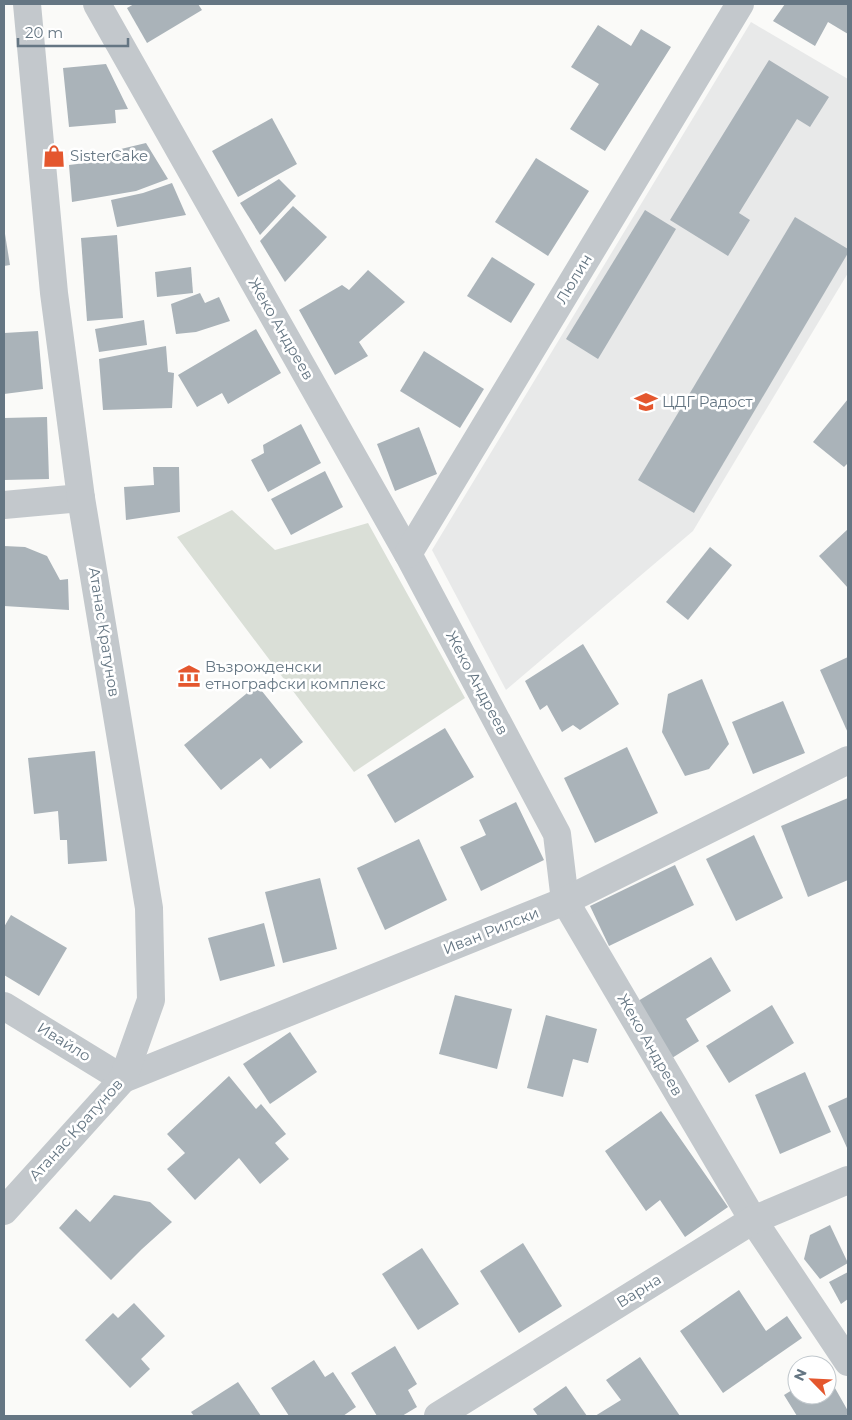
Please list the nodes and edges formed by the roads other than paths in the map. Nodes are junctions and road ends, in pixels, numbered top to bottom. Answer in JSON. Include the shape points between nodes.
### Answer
{"nodes":[{"id":1,"x":27,"y":4,"type":"edge"},
{"id":2,"x":96,"y":4,"type":"edge"},
{"id":3,"x":740,"y":4,"type":"edge"},
{"id":4,"x":82,"y":498,"type":"junction"},
{"id":5,"x":4,"y":505,"type":"edge"},
{"id":6,"x":408,"y":554,"type":"junction"},
{"id":7,"x":848,"y":760,"type":"edge"},
{"id":8,"x":565,"y":901,"type":"junction"},
{"id":9,"x":4,"y":1006,"type":"edge"},
{"id":10,"x":123,"y":1079,"type":"junction"},
{"id":11,"x":848,"y":1180,"type":"edge"},
{"id":12,"x":4,"y":1211,"type":"edge"},
{"id":13,"x":753,"y":1220,"type":"junction"},
{"id":14,"x":848,"y":1362,"type":"edge"},
{"id":15,"x":438,"y":1416,"type":"edge"}],
"edges":[{"from":1,"to":4,"type":"street","name":"Атанас Кратунов","via":[[54,293]]},
{"from":2,"to":6,"type":"street","name":"Жеко Андреев"},
{"from":3,"to":6,"type":"street","name":"Люлин"},
{"from":4,"to":5,"type":"street"},
{"from":4,"to":10,"type":"street","name":"Атанас Кратунов","via":[[149,908],[151,1000]]},
{"from":6,"to":8,"type":"street","name":"Жеко Андреев","via":[[557,834]]},
{"from":7,"to":8,"type":"street","name":"Иван Рилски"},
{"from":8,"to":10,"type":"street","name":"Иван Рилски"},
{"from":8,"to":13,"type":"street","name":"Жеко Андреев"},
{"from":9,"to":10,"type":"street","name":"Ивайло"},
{"from":10,"to":12,"type":"street","name":"Атанас Кратунов"},
{"from":11,"to":13,"type":"street","name":"Варна"},
{"from":13,"to":14,"type":"street","name":"Жеко Андреев"},
{"from":13,"to":15,"type":"street","name":"Варна"}]}
